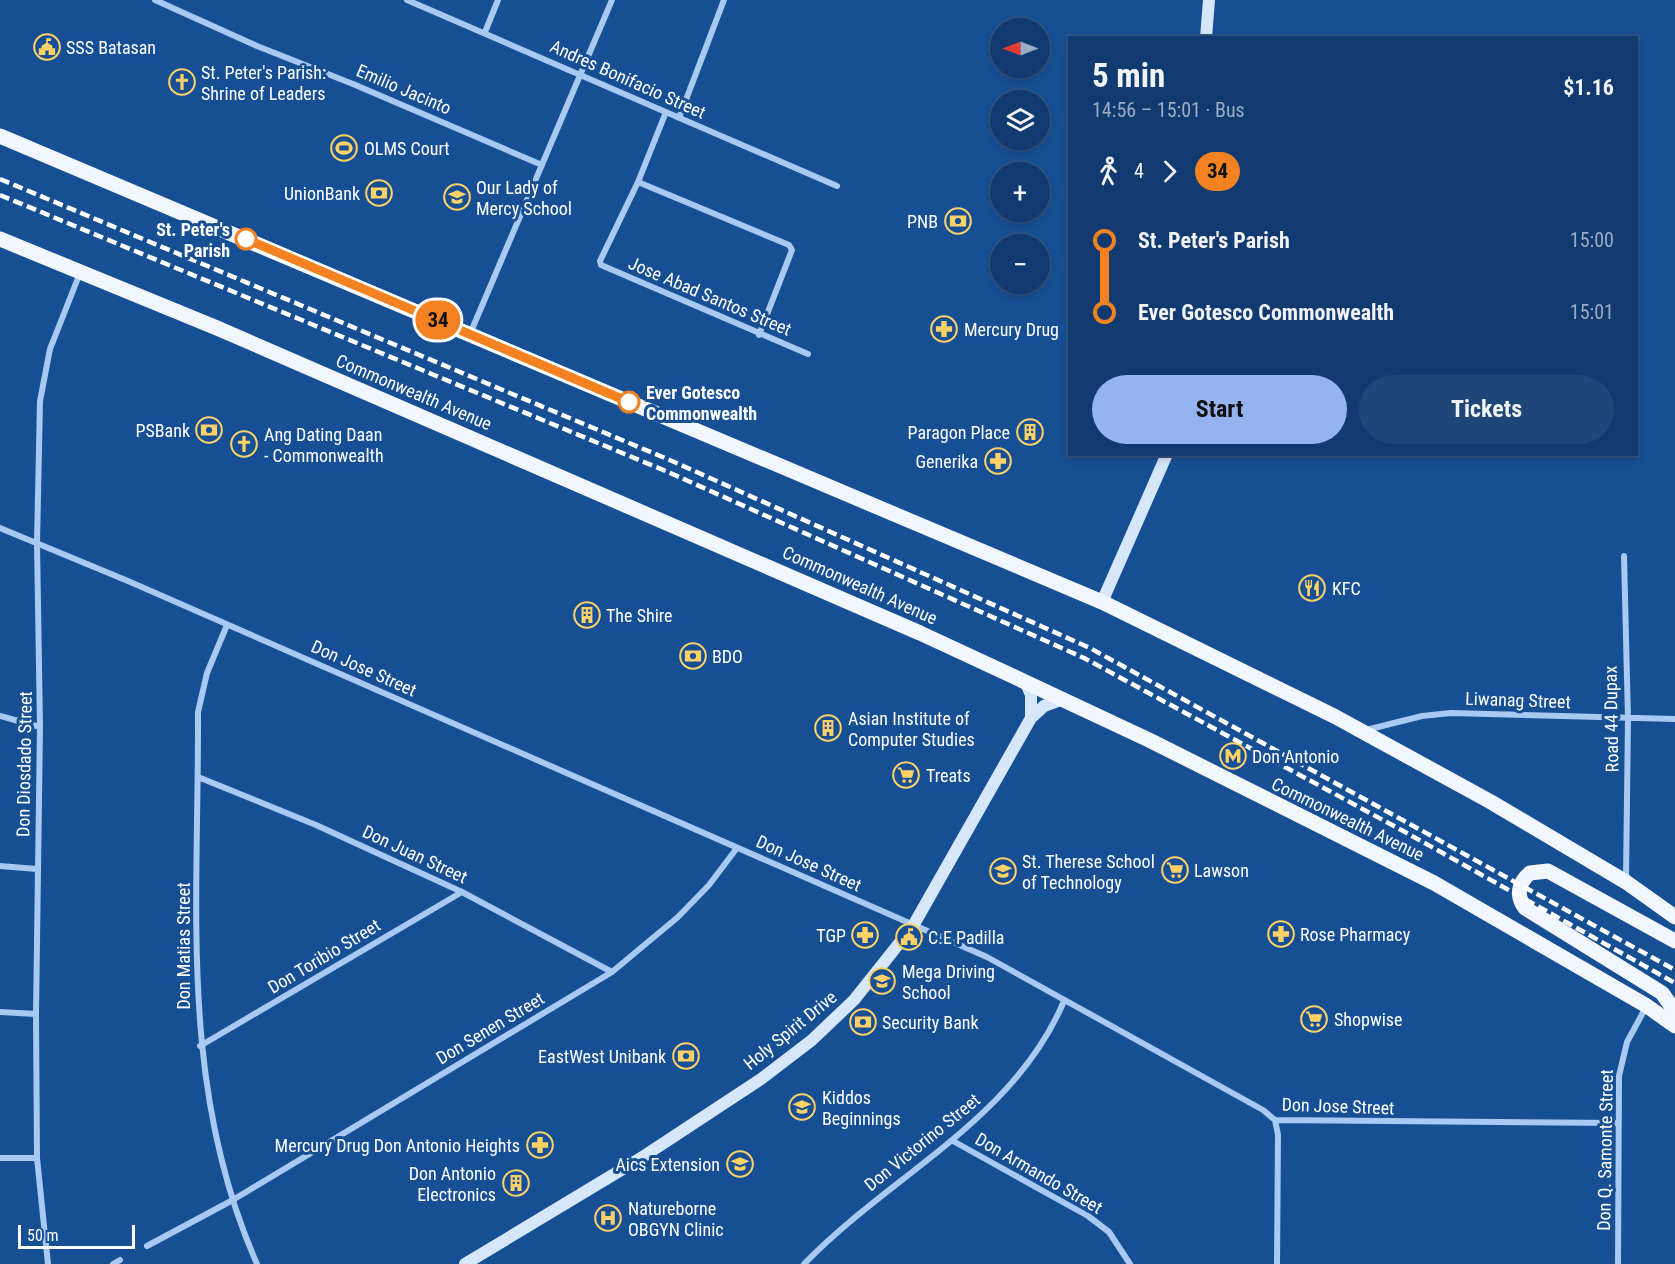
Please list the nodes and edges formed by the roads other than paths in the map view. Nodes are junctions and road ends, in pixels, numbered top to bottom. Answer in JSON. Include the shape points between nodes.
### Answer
{"nodes":[{"id":1,"x":155,"y":0,"type":"edge"},
{"id":2,"x":407,"y":0,"type":"edge"},
{"id":3,"x":498,"y":0,"type":"edge"},
{"id":4,"x":612,"y":0,"type":"edge"},
{"id":5,"x":724,"y":0,"type":"edge"},
{"id":6,"x":1209,"y":0,"type":"edge"},
{"id":7,"x":485,"y":32,"type":"junction"},
{"id":8,"x":1206,"y":36,"type":"edge"},
{"id":9,"x":582,"y":74,"type":"junction"},
{"id":10,"x":666,"y":112,"type":"junction"},
{"id":11,"x":679,"y":118,"type":"junction"},
{"id":12,"x":0,"y":136,"type":"edge"},
{"id":13,"x":542,"y":165,"type":"junction"},
{"id":14,"x":638,"y":182,"type":"junction"},
{"id":15,"x":837,"y":186,"type":"dead end"},
{"id":16,"x":0,"y":239,"type":"edge"},
{"id":17,"x":80,"y":271,"type":"junction"},
{"id":18,"x":470,"y":334,"type":"junction"},
{"id":19,"x":759,"y":335,"type":"junction"},
{"id":20,"x":808,"y":354,"type":"dead end"},
{"id":21,"x":1166,"y":456,"type":"edge"},
{"id":22,"x":0,"y":528,"type":"edge"},
{"id":23,"x":37,"y":544,"type":"junction"},
{"id":24,"x":1624,"y":556,"type":"dead end"},
{"id":25,"x":1102,"y":602,"type":"junction"},
{"id":26,"x":227,"y":625,"type":"junction"},
{"id":27,"x":1025,"y":681,"type":"junction"},
{"id":28,"x":1063,"y":699,"type":"junction"},
{"id":29,"x":0,"y":716,"type":"edge"},
{"id":30,"x":1031,"y":718,"type":"junction"},
{"id":31,"x":1675,"y":718,"type":"edge"},
{"id":32,"x":1628,"y":719,"type":"junction"},
{"id":33,"x":40,"y":727,"type":"junction"},
{"id":34,"x":1361,"y":732,"type":"junction"},
{"id":35,"x":198,"y":777,"type":"junction"},
{"id":36,"x":737,"y":848,"type":"junction"},
{"id":37,"x":0,"y":866,"type":"edge"},
{"id":38,"x":37,"y":870,"type":"junction"},
{"id":39,"x":1626,"y":882,"type":"junction"},
{"id":40,"x":462,"y":892,"type":"junction"},
{"id":41,"x":1675,"y":917,"type":"edge"},
{"id":42,"x":913,"y":926,"type":"junction"},
{"id":43,"x":1675,"y":941,"type":"edge"},
{"id":44,"x":612,"y":972,"type":"junction"},
{"id":45,"x":1064,"y":1001,"type":"junction"},
{"id":46,"x":1647,"y":1006,"type":"junction"},
{"id":47,"x":1675,"y":1011,"type":"edge"},
{"id":48,"x":0,"y":1012,"type":"edge"},
{"id":49,"x":36,"y":1014,"type":"junction"},
{"id":50,"x":1675,"y":1026,"type":"edge"},
{"id":51,"x":200,"y":1046,"type":"junction"},
{"id":52,"x":1275,"y":1120,"type":"junction"},
{"id":53,"x":1618,"y":1123,"type":"junction"},
{"id":54,"x":952,"y":1141,"type":"junction"},
{"id":55,"x":0,"y":1158,"type":"edge"},
{"id":56,"x":37,"y":1158,"type":"junction"},
{"id":57,"x":231,"y":1201,"type":"junction"},
{"id":58,"x":147,"y":1246,"type":"dead end"},
{"id":59,"x":48,"y":1264,"type":"edge"},
{"id":60,"x":256,"y":1264,"type":"edge"},
{"id":61,"x":465,"y":1264,"type":"edge"},
{"id":62,"x":804,"y":1264,"type":"edge"},
{"id":63,"x":1130,"y":1264,"type":"edge"},
{"id":64,"x":1276,"y":1264,"type":"edge"},
{"id":65,"x":1618,"y":1264,"type":"edge"}],
"edges":[{"from":1,"to":13,"type":"street","name":"Emilio Jacinto"},
{"from":2,"to":7,"type":"street","name":"Andres Bonifacio Street"},
{"from":3,"to":7,"type":"street"},
{"from":4,"to":9,"type":"street"},
{"from":5,"to":11,"type":"street"},
{"from":6,"to":8,"type":"main road"},
{"from":7,"to":9,"type":"street","name":"Andres Bonifacio Street"},
{"from":9,"to":10,"type":"street","name":"Andres Bonifacio Street"},
{"from":9,"to":13,"type":"street"},
{"from":10,"to":11,"type":"street","name":"Andres Bonifacio Street"},
{"from":10,"to":14,"type":"street"},
{"from":11,"to":15,"type":"street","name":"Andres Bonifacio Street"},
{"from":12,"to":18,"type":"main road"},
{"from":13,"to":18,"type":"street"},
{"from":14,"to":19,"type":"street","via":[[789,245],[792,250]]},
{"from":14,"to":19,"type":"street","name":"Jose Abad Santos Street","via":[[601,265]]},
{"from":16,"to":17,"type":"main road","name":"Commonwealth Avenue"},
{"from":17,"to":23,"type":"street","name":"Don Diosdado Street","via":[[50,349],[41,393]]},
{"from":17,"to":27,"type":"main road","name":"Commonwealth Avenue"},
{"from":18,"to":25,"type":"main road"},
{"from":19,"to":20,"type":"street","name":"Jose Abad Santos Street"},
{"from":21,"to":25,"type":"main road"},
{"from":22,"to":23,"type":"street","name":"Don Jose Street"},
{"from":23,"to":26,"type":"street","name":"Don Jose Street"},
{"from":23,"to":33,"type":"street","name":"Don Diosdado Street"},
{"from":24,"to":32,"type":"street","name":"Road 44 Dupax"},
{"from":25,"to":34,"type":"main road"},
{"from":26,"to":35,"type":"street","name":"Don Matias Street","via":[[200,693]]},
{"from":26,"to":36,"type":"street","name":"Don Jose Street"},
{"from":27,"to":28,"type":"main road","name":"Commonwealth Avenue"},
{"from":27,"to":30,"type":"main road","via":[[1031,695]]},
{"from":28,"to":30,"type":"main road","name":"Holy Spirit Drive","via":[[1044,706]]},
{"from":28,"to":46,"type":"main road","name":"Commonwealth Avenue","via":[[1434,883]]},
{"from":29,"to":33,"type":"street"},
{"from":30,"to":42,"type":"main road","name":"Holy Spirit Drive"},
{"from":31,"to":32,"type":"street","name":"Liwanag Street"},
{"from":32,"to":34,"type":"street","name":"Liwanag Street","via":[[1451,713],[1422,716]]},
{"from":32,"to":39,"type":"street","name":"Road 44 Dupax"},
{"from":33,"to":38,"type":"street","name":"Don Diosdado Street"},
{"from":34,"to":39,"type":"main road","via":[[1491,801]]},
{"from":35,"to":40,"type":"street","name":"Don Juan Street"},
{"from":35,"to":51,"type":"street","name":"Don Matias Street","via":[[196,992]]},
{"from":36,"to":42,"type":"street","name":"Don Jose Street"},
{"from":36,"to":44,"type":"street","name":"Don Senen Street","via":[[678,917]]},
{"from":37,"to":38,"type":"street"},
{"from":38,"to":49,"type":"street","name":"Don Diosdado Street"},
{"from":39,"to":41,"type":"main road"},
{"from":40,"to":44,"type":"street","name":"Don Juan Street"},
{"from":40,"to":51,"type":"street","name":"Don Toribio Street"},
{"from":42,"to":45,"type":"street","name":"Don Jose Street","via":[[987,957]]},
{"from":42,"to":61,"type":"main road","name":"Holy Spirit Drive","via":[[854,1000],[795,1053],[641,1158]]},
{"from":43,"to":47,"type":"main road","via":[[1548,872],[1530,873],[1522,882],[1519,896],[1526,908],[1662,993]]},
{"from":44,"to":57,"type":"street","name":"Don Senen Street"},
{"from":45,"to":52,"type":"street","name":"Don Jose Street"},
{"from":45,"to":54,"type":"street","name":"Don Victorino Street","via":[[1040,1050],[992,1104]]},
{"from":46,"to":50,"type":"main road","name":"Commonwealth Avenue"},
{"from":46,"to":53,"type":"street","name":"Don Q. Samonte Street","via":[[1621,1059]]},
{"from":48,"to":49,"type":"street"},
{"from":49,"to":56,"type":"street","name":"Don Diosdado Street"},
{"from":51,"to":57,"type":"street","name":"Don Matias Street","via":[[210,1118]]},
{"from":52,"to":53,"type":"street","name":"Don Jose Street"},
{"from":52,"to":64,"type":"street"},
{"from":53,"to":65,"type":"street","name":"Don Q. Samonte Street"},
{"from":54,"to":62,"type":"street","name":"Don Victorino Street","via":[[851,1218]]},
{"from":54,"to":63,"type":"street","name":"Don Armando Street","via":[[1088,1216],[1109,1232]]},
{"from":55,"to":56,"type":"street"},
{"from":56,"to":59,"type":"street","name":"Don Diosdado Street"},
{"from":57,"to":58,"type":"street","name":"Don Senen Street"},
{"from":57,"to":60,"type":"street","name":"Don Matias Street"}]}
